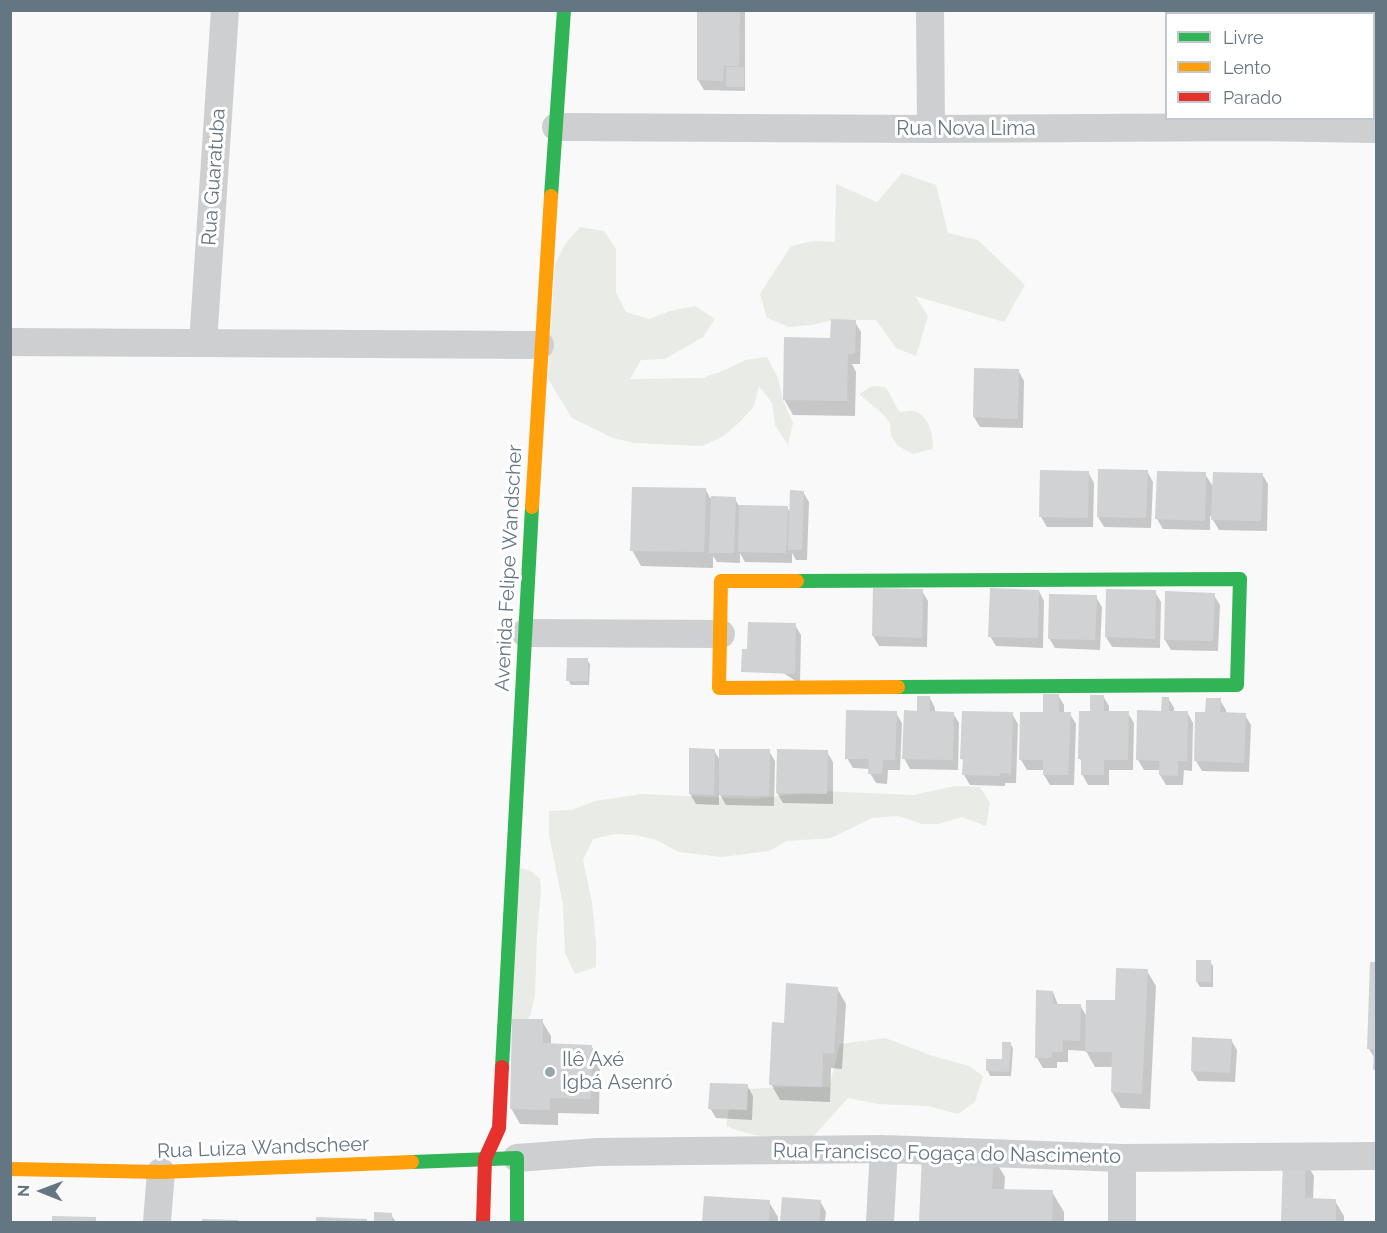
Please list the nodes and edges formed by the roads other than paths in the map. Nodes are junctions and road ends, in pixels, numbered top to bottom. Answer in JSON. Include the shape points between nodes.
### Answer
{"nodes":[{"id":1,"x":225,"y":10,"type":"edge"},
{"id":2,"x":564,"y":10,"type":"edge"},
{"id":3,"x":930,"y":10,"type":"edge"},
{"id":4,"x":1253,"y":123,"type":"edge"},
{"id":5,"x":556,"y":127,"type":"junction"},
{"id":6,"x":930,"y":129,"type":"junction"},
{"id":7,"x":1377,"y":129,"type":"edge"},
{"id":8,"x":10,"y":342,"type":"edge"},
{"id":9,"x":203,"y":343,"type":"junction"},
{"id":10,"x":540,"y":345,"type":"junction"},
{"id":11,"x":525,"y":633,"type":"junction"},
{"id":12,"x":722,"y":634,"type":"junction"},
{"id":13,"x":508,"y":1143,"type":"junction"},
{"id":14,"x":884,"y":1149,"type":"junction"},
{"id":15,"x":1377,"y":1156,"type":"edge"},
{"id":16,"x":1122,"y":1158,"type":"junction"},
{"id":17,"x":485,"y":1160,"type":"junction"},
{"id":18,"x":10,"y":1169,"type":"edge"},
{"id":19,"x":161,"y":1172,"type":"junction"},
{"id":20,"x":157,"y":1222,"type":"edge"},
{"id":21,"x":483,"y":1222,"type":"edge"},
{"id":22,"x":517,"y":1222,"type":"edge"},
{"id":23,"x":880,"y":1222,"type":"edge"},
{"id":24,"x":1122,"y":1222,"type":"edge"}],
"edges":[{"from":1,"to":9,"type":"street","name":"Rua Guaratuba"},
{"from":2,"to":5,"type":"street","name":"Avenida Felipe Wandscher"},
{"from":3,"to":6,"type":"street"},
{"from":4,"to":6,"type":"street","name":"Rua Nova Lima"},
{"from":4,"to":7,"type":"street","name":"Rua Nova Lima"},
{"from":5,"to":6,"type":"street","name":"Rua Nova Lima"},
{"from":5,"to":10,"type":"street","name":"Avenida Felipe Wandscher"},
{"from":8,"to":9,"type":"street"},
{"from":9,"to":10,"type":"street"},
{"from":10,"to":11,"type":"street","name":"Avenida Felipe Wandscher"},
{"from":11,"to":12,"type":"street"},
{"from":11,"to":13,"type":"street","name":"Avenida Felipe Wandscher"},
{"from":12,"to":12,"type":"street","via":[[719,688],[1237,685],[1240,579],[721,581]]},
{"from":13,"to":14,"type":"street","name":"Rua Francisco Fogaça do Nascimento","via":[[597,1152]]},
{"from":13,"to":17,"type":"street","name":"Rua Luiza Wandscheer"},
{"from":13,"to":17,"type":"street","name":"Avenida Felipe Wandscher"},
{"from":13,"to":22,"type":"street"},
{"from":14,"to":16,"type":"street","name":"Rua Francisco Fogaça do Nascimento"},
{"from":14,"to":23,"type":"street"},
{"from":15,"to":16,"type":"street","name":"Rua Francisco Fogaça do Nascimento"},
{"from":16,"to":24,"type":"street"},
{"from":17,"to":19,"type":"street","name":"Rua Luiza Wandscheer"},
{"from":17,"to":21,"type":"street","name":"Avenida Felipe Wandscher"},
{"from":18,"to":19,"type":"street","name":"Rua Luiza Wandscheer"},
{"from":19,"to":20,"type":"street"}]}
